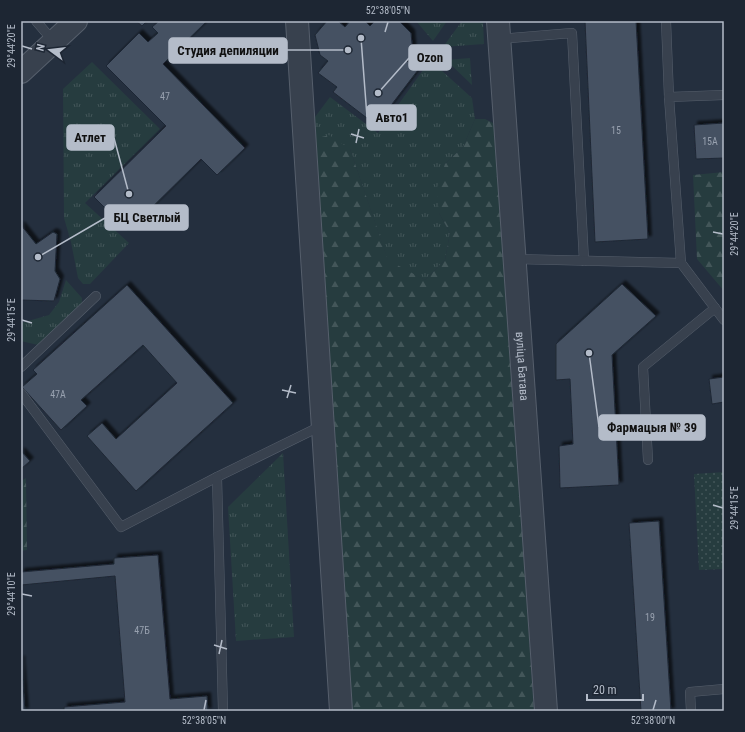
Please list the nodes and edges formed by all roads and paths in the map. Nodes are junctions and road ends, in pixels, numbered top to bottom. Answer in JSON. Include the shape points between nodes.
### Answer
{"nodes":[{"id":1,"x":36,"y":21,"type":"edge"},
{"id":2,"x":76,"y":21,"type":"edge"},
{"id":3,"x":297,"y":21,"type":"edge"},
{"id":4,"x":666,"y":21,"type":"edge"},
{"id":5,"x":499,"y":30,"type":"edge"},
{"id":6,"x":54,"y":42,"type":"junction"},
{"id":7,"x":21,"y":72,"type":"edge"},
{"id":8,"x":724,"y":95,"type":"edge"},
{"id":9,"x":670,"y":97,"type":"junction"},
{"id":10,"x":515,"y":259,"type":"junction"},
{"id":11,"x":584,"y":261,"type":"junction"},
{"id":12,"x":681,"y":263,"type":"junction"},
{"id":13,"x":96,"y":296,"type":"dead end"},
{"id":14,"x":715,"y":308,"type":"junction"},
{"id":15,"x":724,"y":320,"type":"edge"},
{"id":16,"x":21,"y":367,"type":"edge"},
{"id":17,"x":21,"y":393,"type":"edge"},
{"id":18,"x":323,"y":425,"type":"junction"},
{"id":19,"x":648,"y":460,"type":"dead end"},
{"id":20,"x":217,"y":477,"type":"junction"},
{"id":21,"x":724,"y":689,"type":"edge"},
{"id":22,"x":224,"y":711,"type":"edge"},
{"id":23,"x":341,"y":711,"type":"edge"},
{"id":24,"x":546,"y":711,"type":"edge"},
{"id":25,"x":691,"y":711,"type":"edge"}],
"edges":[{"from":1,"to":6,"type":"lane"},
{"from":2,"to":6,"type":"street"},
{"from":3,"to":18,"type":"street"},
{"from":4,"to":9,"type":"lane"},
{"from":5,"to":10,"type":"street","name":"вуліца Батава"},
{"from":5,"to":11,"type":"lane","via":[[572,33]]},
{"from":6,"to":7,"type":"street"},
{"from":8,"to":9,"type":"lane"},
{"from":9,"to":12,"type":"lane"},
{"from":10,"to":11,"type":"lane"},
{"from":10,"to":24,"type":"street","name":"вуліца Батава"},
{"from":11,"to":12,"type":"lane"},
{"from":12,"to":14,"type":"lane"},
{"from":13,"to":16,"type":"lane"},
{"from":14,"to":15,"type":"lane"},
{"from":14,"to":19,"type":"lane","via":[[643,367]]},
{"from":17,"to":20,"type":"lane","via":[[121,527]]},
{"from":18,"to":20,"type":"lane"},
{"from":18,"to":23,"type":"street"},
{"from":20,"to":22,"type":"lane"},
{"from":21,"to":25,"type":"lane","via":[[690,692]]}]}
